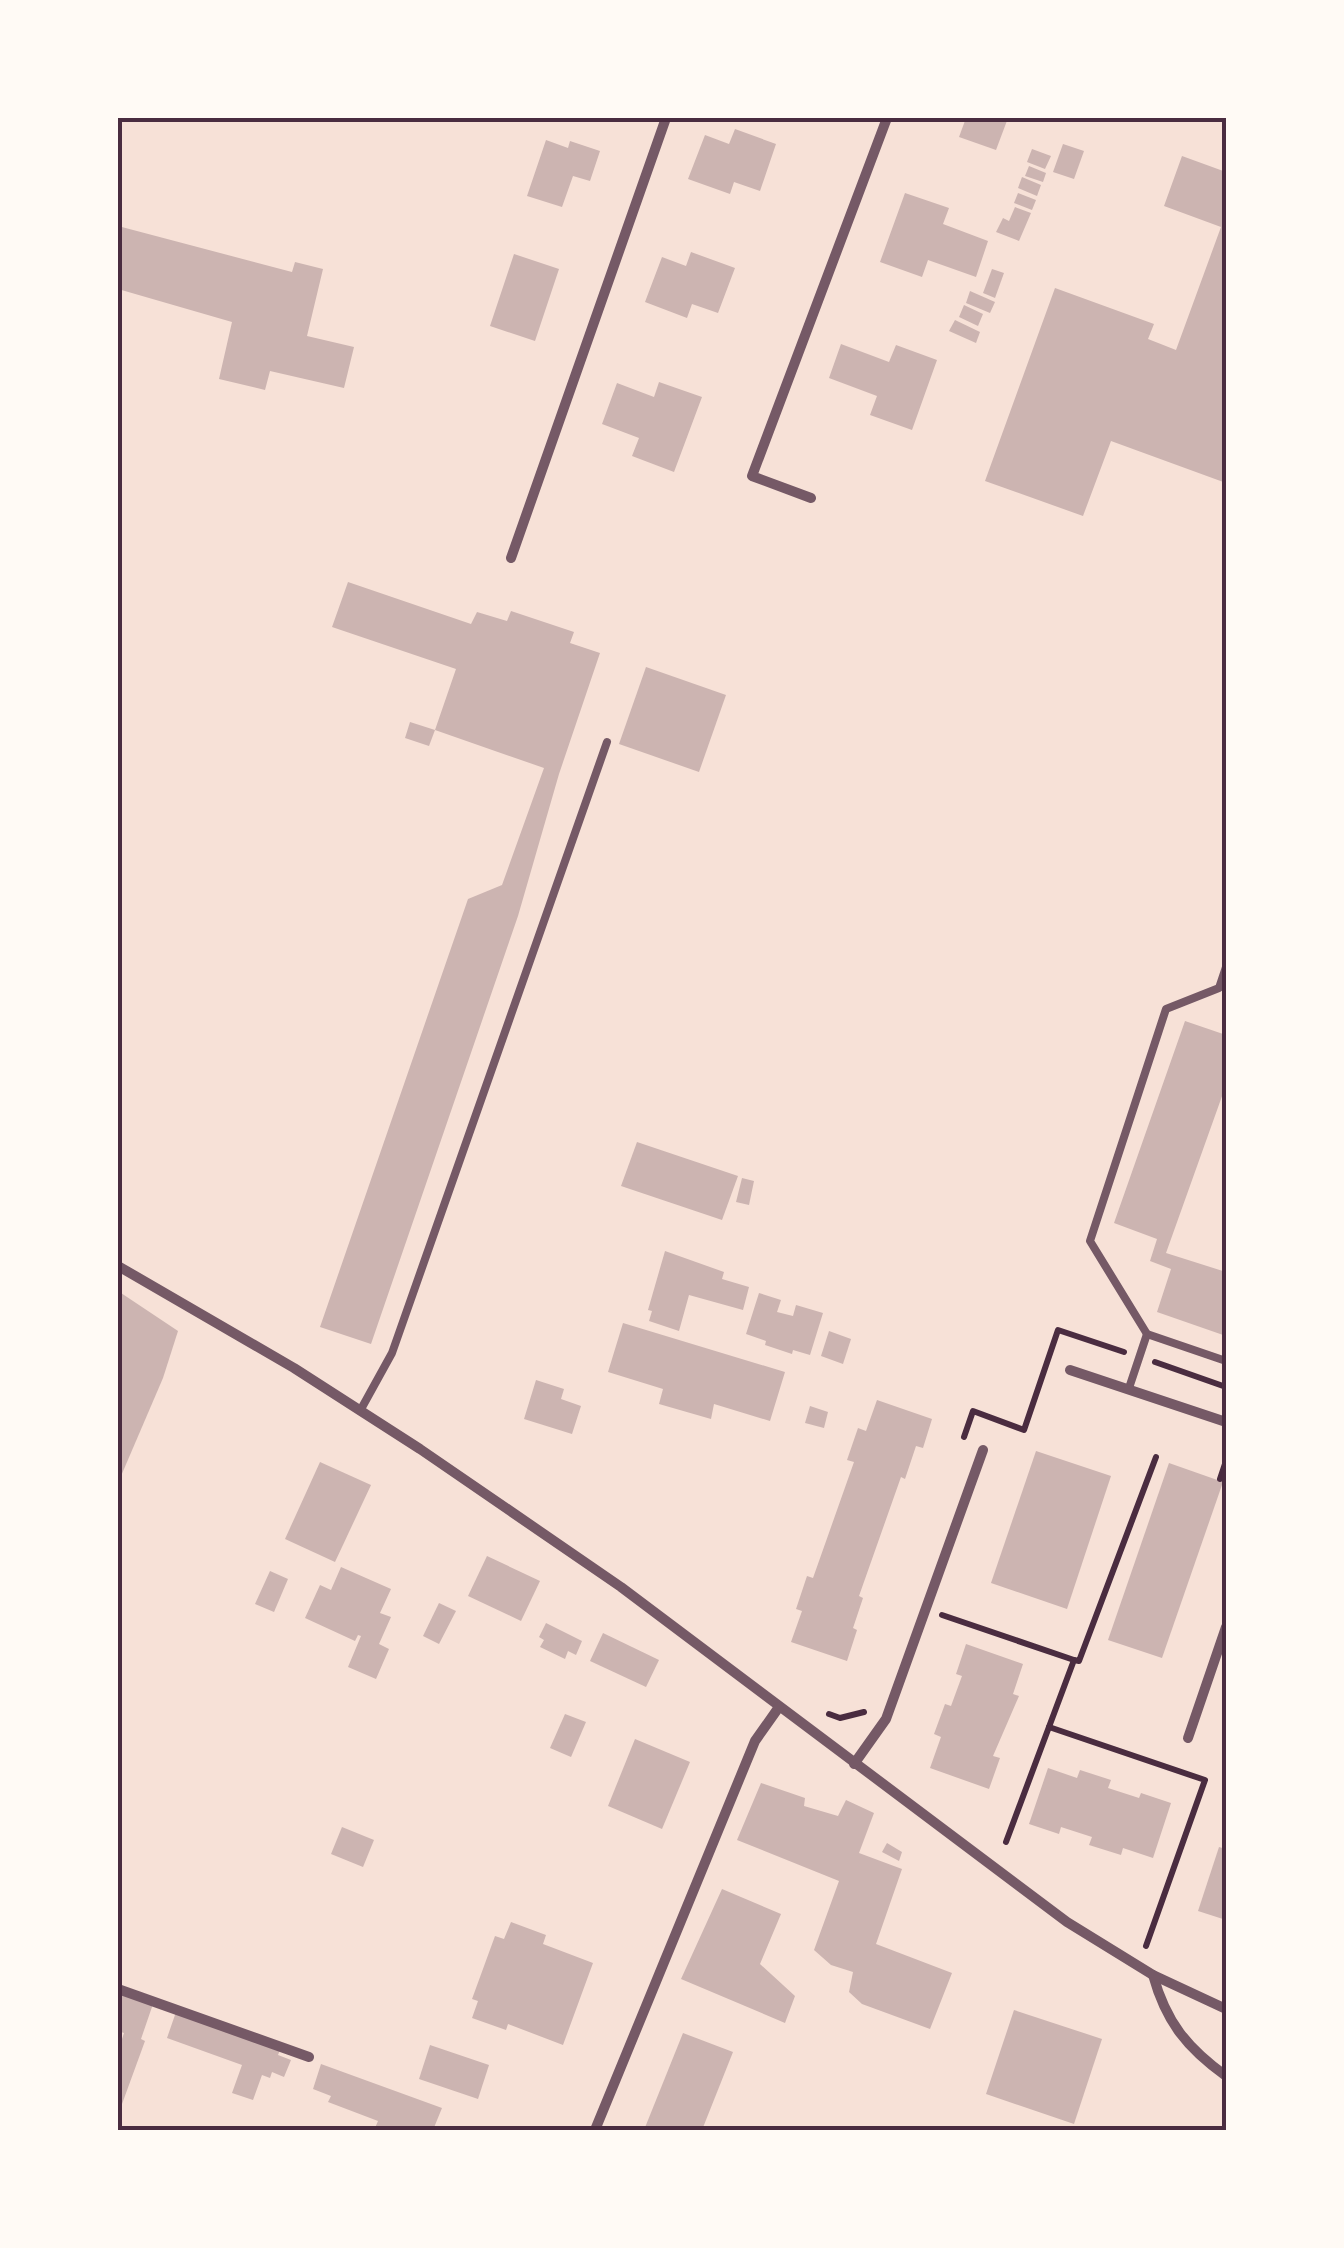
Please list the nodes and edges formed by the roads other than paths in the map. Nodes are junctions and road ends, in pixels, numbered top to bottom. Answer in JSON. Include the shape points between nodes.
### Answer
{"nodes":[{"id":1,"x":666,"y":118,"type":"edge"},
{"id":2,"x":887,"y":118,"type":"edge"},
{"id":3,"x":811,"y":498,"type":"dead end"},
{"id":4,"x":511,"y":558,"type":"dead end"},
{"id":5,"x":607,"y":742,"type":"dead end"},
{"id":6,"x":1226,"y":967,"type":"edge"},
{"id":7,"x":118,"y":1266,"type":"edge"},
{"id":8,"x":1147,"y":1334,"type":"junction"},
{"id":9,"x":1226,"y":1361,"type":"edge"},
{"id":10,"x":1070,"y":1370,"type":"dead end"},
{"id":11,"x":1129,"y":1388,"type":"junction"},
{"id":12,"x":360,"y":1410,"type":"junction"},
{"id":13,"x":1226,"y":1422,"type":"edge"},
{"id":14,"x":983,"y":1450,"type":"dead end"},
{"id":15,"x":1226,"y":1627,"type":"edge"},
{"id":16,"x":778,"y":1707,"type":"junction"},
{"id":17,"x":1188,"y":1738,"type":"dead end"},
{"id":18,"x":854,"y":1764,"type":"junction"},
{"id":19,"x":1152,"y":1975,"type":"junction"},
{"id":20,"x":118,"y":1989,"type":"edge"},
{"id":21,"x":1226,"y":2009,"type":"edge"},
{"id":22,"x":309,"y":2057,"type":"dead end"},
{"id":23,"x":1226,"y":2076,"type":"edge"},
{"id":24,"x":596,"y":2130,"type":"edge"}],
"edges":[{"from":1,"to":4,"type":"street"},
{"from":2,"to":3,"type":"street","via":[[752,476]]},
{"from":5,"to":12,"type":"lane","via":[[392,1353]]},
{"from":6,"to":8,"type":"lane","via":[[1219,988],[1166,1008],[1090,1241]]},
{"from":7,"to":12,"type":"street"},
{"from":8,"to":9,"type":"lane"},
{"from":8,"to":11,"type":"lane"},
{"from":10,"to":11,"type":"street"},
{"from":11,"to":13,"type":"street"},
{"from":12,"to":16,"type":"street","via":[[578,1556]]},
{"from":14,"to":18,"type":"street","via":[[886,1719]]},
{"from":15,"to":17,"type":"street"},
{"from":16,"to":18,"type":"street"},
{"from":16,"to":24,"type":"street","via":[[755,1742]]},
{"from":18,"to":19,"type":"street","via":[[1067,1922]]},
{"from":19,"to":21,"type":"street"},
{"from":19,"to":23,"type":"street","via":[[1170,2022]]},
{"from":20,"to":22,"type":"street"}]}
